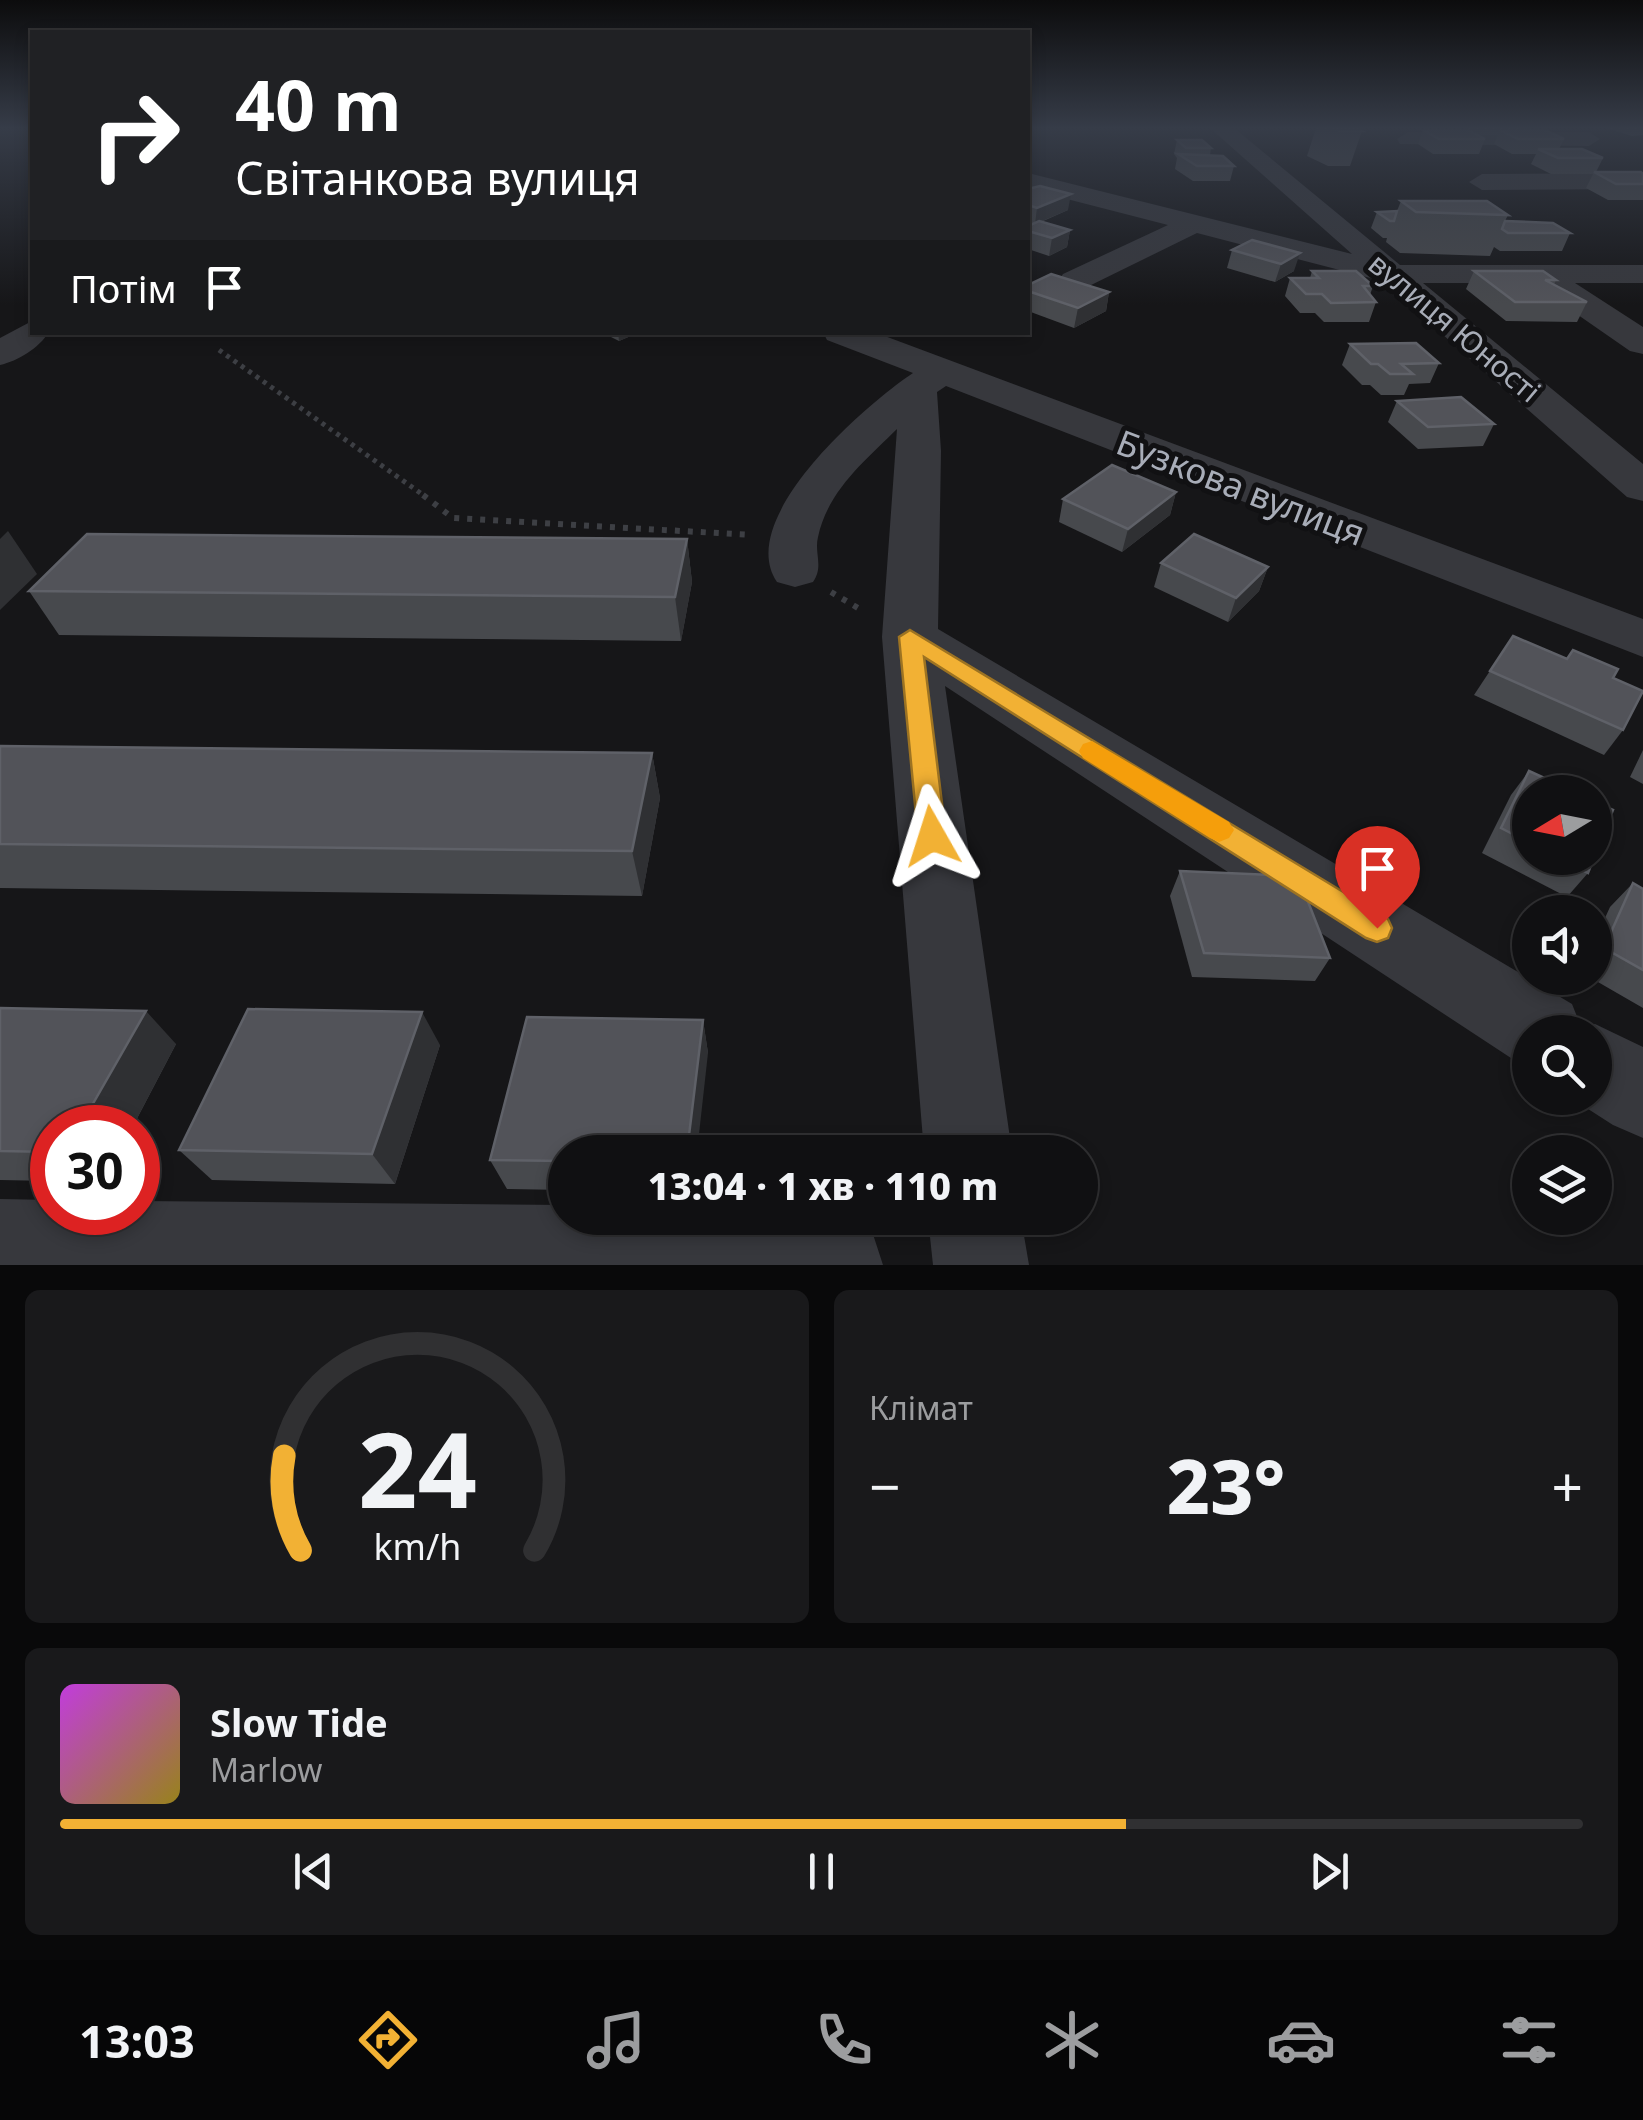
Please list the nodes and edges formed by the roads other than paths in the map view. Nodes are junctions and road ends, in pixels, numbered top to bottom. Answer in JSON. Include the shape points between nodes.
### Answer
{"nodes":[{"id":1,"x":1290,"y":187,"type":"edge"},
{"id":2,"x":1035,"y":188,"type":"edge"},
{"id":3,"x":1195,"y":224,"type":"junction"},
{"id":4,"x":1392,"y":274,"type":"junction"},
{"id":5,"x":1539,"y":274,"type":"junction"},
{"id":6,"x":1643,"y":274,"type":"edge"},
{"id":7,"x":1074,"y":281,"type":"edge"},
{"id":8,"x":30,"y":333,"type":"edge"},
{"id":9,"x":846,"y":335,"type":"edge"},
{"id":10,"x":1643,"y":344,"type":"edge"},
{"id":11,"x":0,"y":354,"type":"edge"},
{"id":12,"x":928,"y":380,"type":"junction"},
{"id":13,"x":1584,"y":437,"type":"junction"},
{"id":14,"x":1643,"y":437,"type":"edge"},
{"id":15,"x":1643,"y":487,"type":"edge"},
{"id":16,"x":794,"y":554,"type":"road end"},
{"id":17,"x":910,"y":637,"type":"junction"},
{"id":18,"x":1643,"y":639,"type":"edge"},
{"id":19,"x":1516,"y":1015,"type":"edge"},
{"id":20,"x":1612,"y":1076,"type":"edge"},
{"id":21,"x":1643,"y":1095,"type":"edge"},
{"id":22,"x":966,"y":1135,"type":"edge"},
{"id":23,"x":977,"y":1235,"type":"edge"},
{"id":24,"x":0,"y":1247,"type":"edge"},
{"id":25,"x":835,"y":1265,"type":"edge"},
{"id":26,"x":980,"y":1265,"type":"edge"}],
"edges":[{"from":1,"to":4,"type":"street","name":"вулиця Юності"},
{"from":2,"to":3,"type":"street"},
{"from":3,"to":4,"type":"street"},
{"from":3,"to":7,"type":"street"},
{"from":4,"to":5,"type":"street"},
{"from":4,"to":13,"type":"street","name":"вулиця Юності"},
{"from":5,"to":6,"type":"street"},
{"from":5,"to":10,"type":"street"},
{"from":8,"to":11,"type":"street"},
{"from":9,"to":12,"type":"street","name":"Бузкова вулиця"},
{"from":12,"to":16,"type":"street","via":[[820,480]]},
{"from":12,"to":17,"type":"street"},
{"from":12,"to":18,"type":"street","name":"Бузкова вулиця"},
{"from":13,"to":14,"type":"street"},
{"from":13,"to":15,"type":"street","name":"вулиця Юності"},
{"from":17,"to":19,"type":"street"},
{"from":17,"to":22,"type":"street"},
{"from":20,"to":21,"type":"street"},
{"from":23,"to":26,"type":"street"},
{"from":24,"to":25,"type":"street","via":[[835,1256]]}]}
